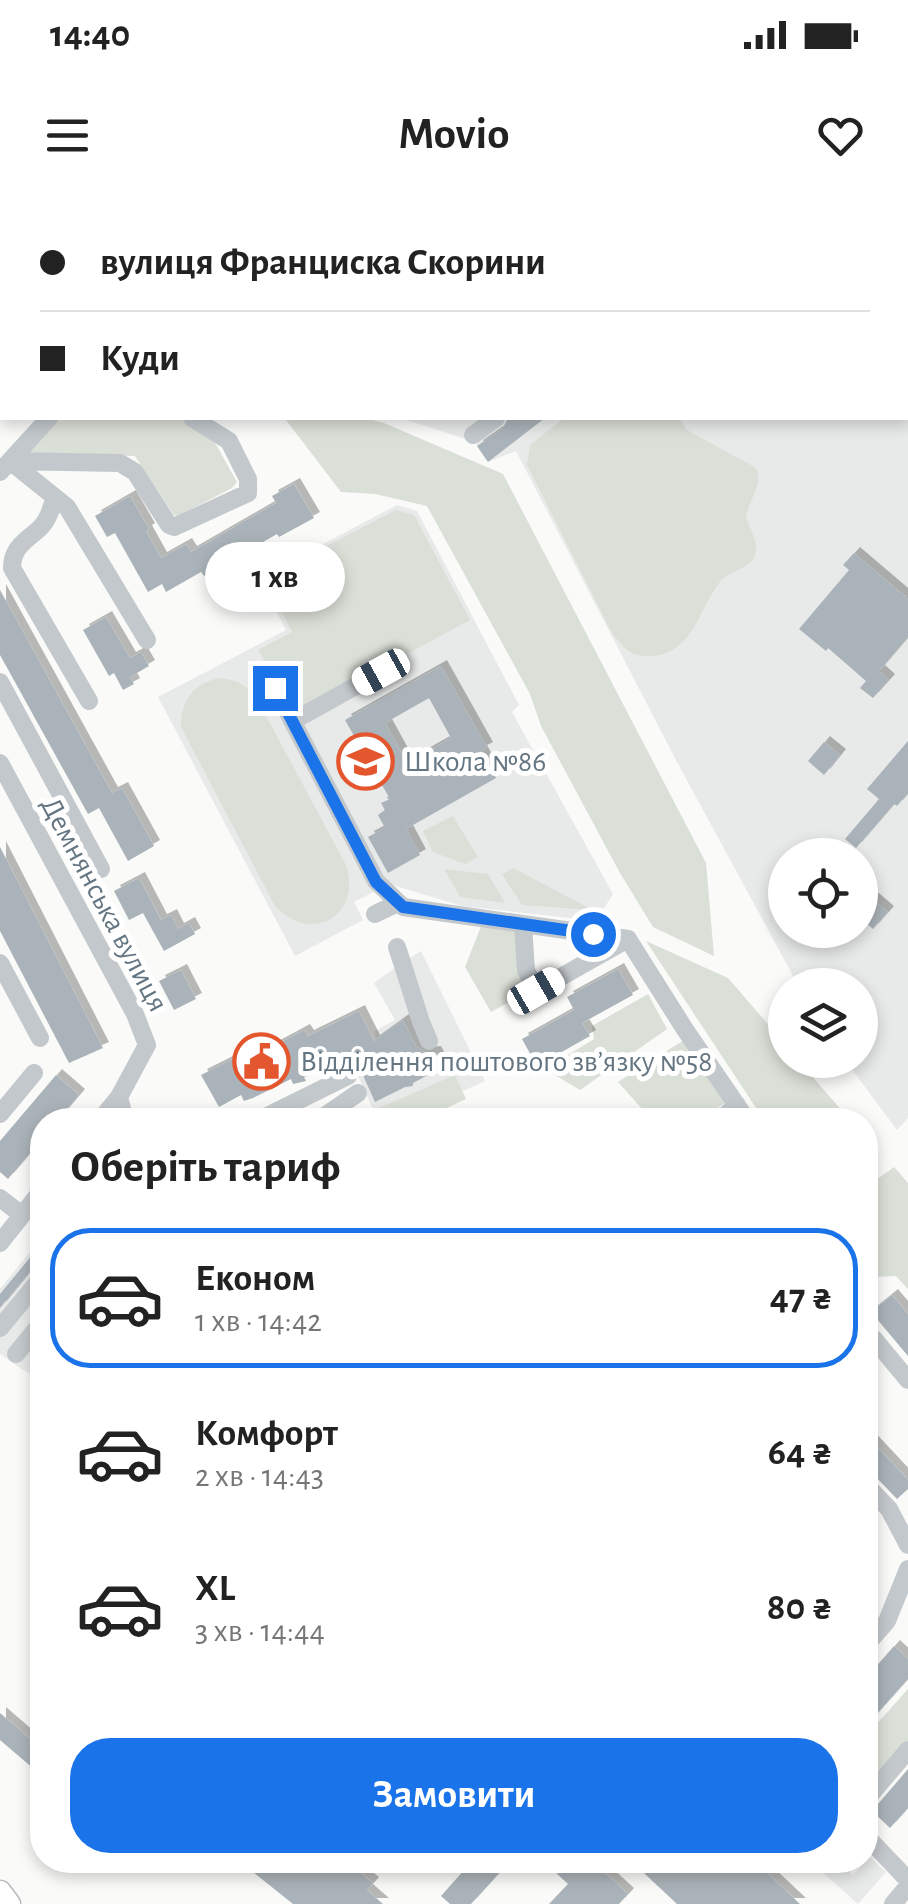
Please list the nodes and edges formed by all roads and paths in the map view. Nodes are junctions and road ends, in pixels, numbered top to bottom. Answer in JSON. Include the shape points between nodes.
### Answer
{"nodes":[{"id":1,"x":31,"y":420,"type":"edge"},
{"id":2,"x":47,"y":420,"type":"edge"},
{"id":3,"x":195,"y":420,"type":"edge"},
{"id":4,"x":493,"y":420,"type":"edge"},
{"id":5,"x":473,"y":435,"type":"dead end"},
{"id":6,"x":3,"y":456,"type":"edge"},
{"id":7,"x":54,"y":497,"type":"junction"},
{"id":8,"x":146,"y":640,"type":"dead end"},
{"id":9,"x":381,"y":672,"type":"dead end"},
{"id":10,"x":0,"y":682,"type":"edge"},
{"id":11,"x":275,"y":688,"type":"dead end"},
{"id":12,"x":88,"y":701,"type":"dead end"},
{"id":13,"x":293,"y":721,"type":"junction"},
{"id":14,"x":0,"y":763,"type":"edge"},
{"id":15,"x":101,"y":869,"type":"dead end"},
{"id":16,"x":398,"y":903,"type":"junction"},
{"id":17,"x":375,"y":914,"type":"dead end"},
{"id":18,"x":523,"y":926,"type":"junction"},
{"id":19,"x":628,"y":939,"type":"junction"},
{"id":20,"x":397,"y":947,"type":"dead end"},
{"id":21,"x":0,"y":963,"type":"edge"},
{"id":22,"x":40,"y":1038,"type":"dead end"},
{"id":23,"x":430,"y":1041,"type":"dead end"},
{"id":24,"x":34,"y":1073,"type":"dead end"},
{"id":25,"x":118,"y":1097,"type":"junction"},
{"id":26,"x":109,"y":1108,"type":"edge"},
{"id":27,"x":121,"y":1108,"type":"edge"},
{"id":28,"x":290,"y":1108,"type":"edge"},
{"id":29,"x":330,"y":1108,"type":"edge"},
{"id":30,"x":739,"y":1108,"type":"edge"},
{"id":31,"x":0,"y":1114,"type":"edge"},
{"id":32,"x":0,"y":1198,"type":"edge"},
{"id":33,"x":30,"y":1206,"type":"edge"},
{"id":34,"x":22,"y":1216,"type":"junction"},
{"id":35,"x":0,"y":1243,"type":"edge"},
{"id":36,"x":30,"y":1292,"type":"edge"},
{"id":37,"x":0,"y":1328,"type":"edge"},
{"id":38,"x":30,"y":1337,"type":"edge"},
{"id":39,"x":878,"y":1344,"type":"edge"},
{"id":40,"x":16,"y":1354,"type":"dead end"},
{"id":41,"x":908,"y":1380,"type":"edge"},
{"id":42,"x":878,"y":1498,"type":"edge"},
{"id":43,"x":908,"y":1544,"type":"edge"},
{"id":44,"x":908,"y":1569,"type":"edge"},
{"id":45,"x":878,"y":1628,"type":"edge"},
{"id":46,"x":908,"y":1750,"type":"edge"},
{"id":47,"x":878,"y":1786,"type":"edge"},
{"id":48,"x":878,"y":1844,"type":"edge"},
{"id":49,"x":908,"y":1883,"type":"edge"},
{"id":50,"x":0,"y":1892,"type":"edge"},
{"id":51,"x":9,"y":1904,"type":"edge"},
{"id":52,"x":893,"y":1904,"type":"edge"}],
"edges":[{"from":1,"to":6,"type":"street"},
{"from":2,"to":6,"type":"street"},
{"from":3,"to":6,"type":"street","via":[[228,442],[248,479],[248,493],[174,527],[135,472],[120,463]]},
{"from":4,"to":5,"type":"street"},
{"from":6,"to":7,"type":"street"},
{"from":7,"to":8,"type":"street","via":[[67,506]]},
{"from":7,"to":12,"type":"street","via":[[44,523],[17,548],[12,568]]},
{"from":9,"to":13,"type":"street"},
{"from":10,"to":15,"type":"street"},
{"from":11,"to":13,"type":"street"},
{"from":13,"to":16,"type":"street","via":[[376,882]]},
{"from":14,"to":25,"type":"street","name":"Демнянська вулиця","via":[[147,1045]]},
{"from":16,"to":17,"type":"street"},
{"from":16,"to":18,"type":"street"},
{"from":18,"to":19,"type":"street"},
{"from":18,"to":19,"type":"street","via":[[526,970],[536,991]]},
{"from":19,"to":30,"type":"street"},
{"from":20,"to":23,"type":"street"},
{"from":21,"to":22,"type":"street"},
{"from":24,"to":31,"type":"street"},
{"from":25,"to":26,"type":"street","name":"Демнянська вулиця"},
{"from":25,"to":27,"type":"street"},
{"from":28,"to":29,"type":"street","via":[[353,1084]]},
{"from":32,"to":34,"type":"street"},
{"from":33,"to":34,"type":"street"},
{"from":34,"to":35,"type":"street"},
{"from":36,"to":37,"type":"street"},
{"from":38,"to":40,"type":"street"},
{"from":39,"to":41,"type":"street"},
{"from":42,"to":43,"type":"street"},
{"from":44,"to":45,"type":"street","via":[[887,1621]]},
{"from":46,"to":47,"type":"street"},
{"from":48,"to":49,"type":"street","via":[[897,1857]]},
{"from":49,"to":52,"type":"street"},
{"from":50,"to":51,"type":"main road"}]}
